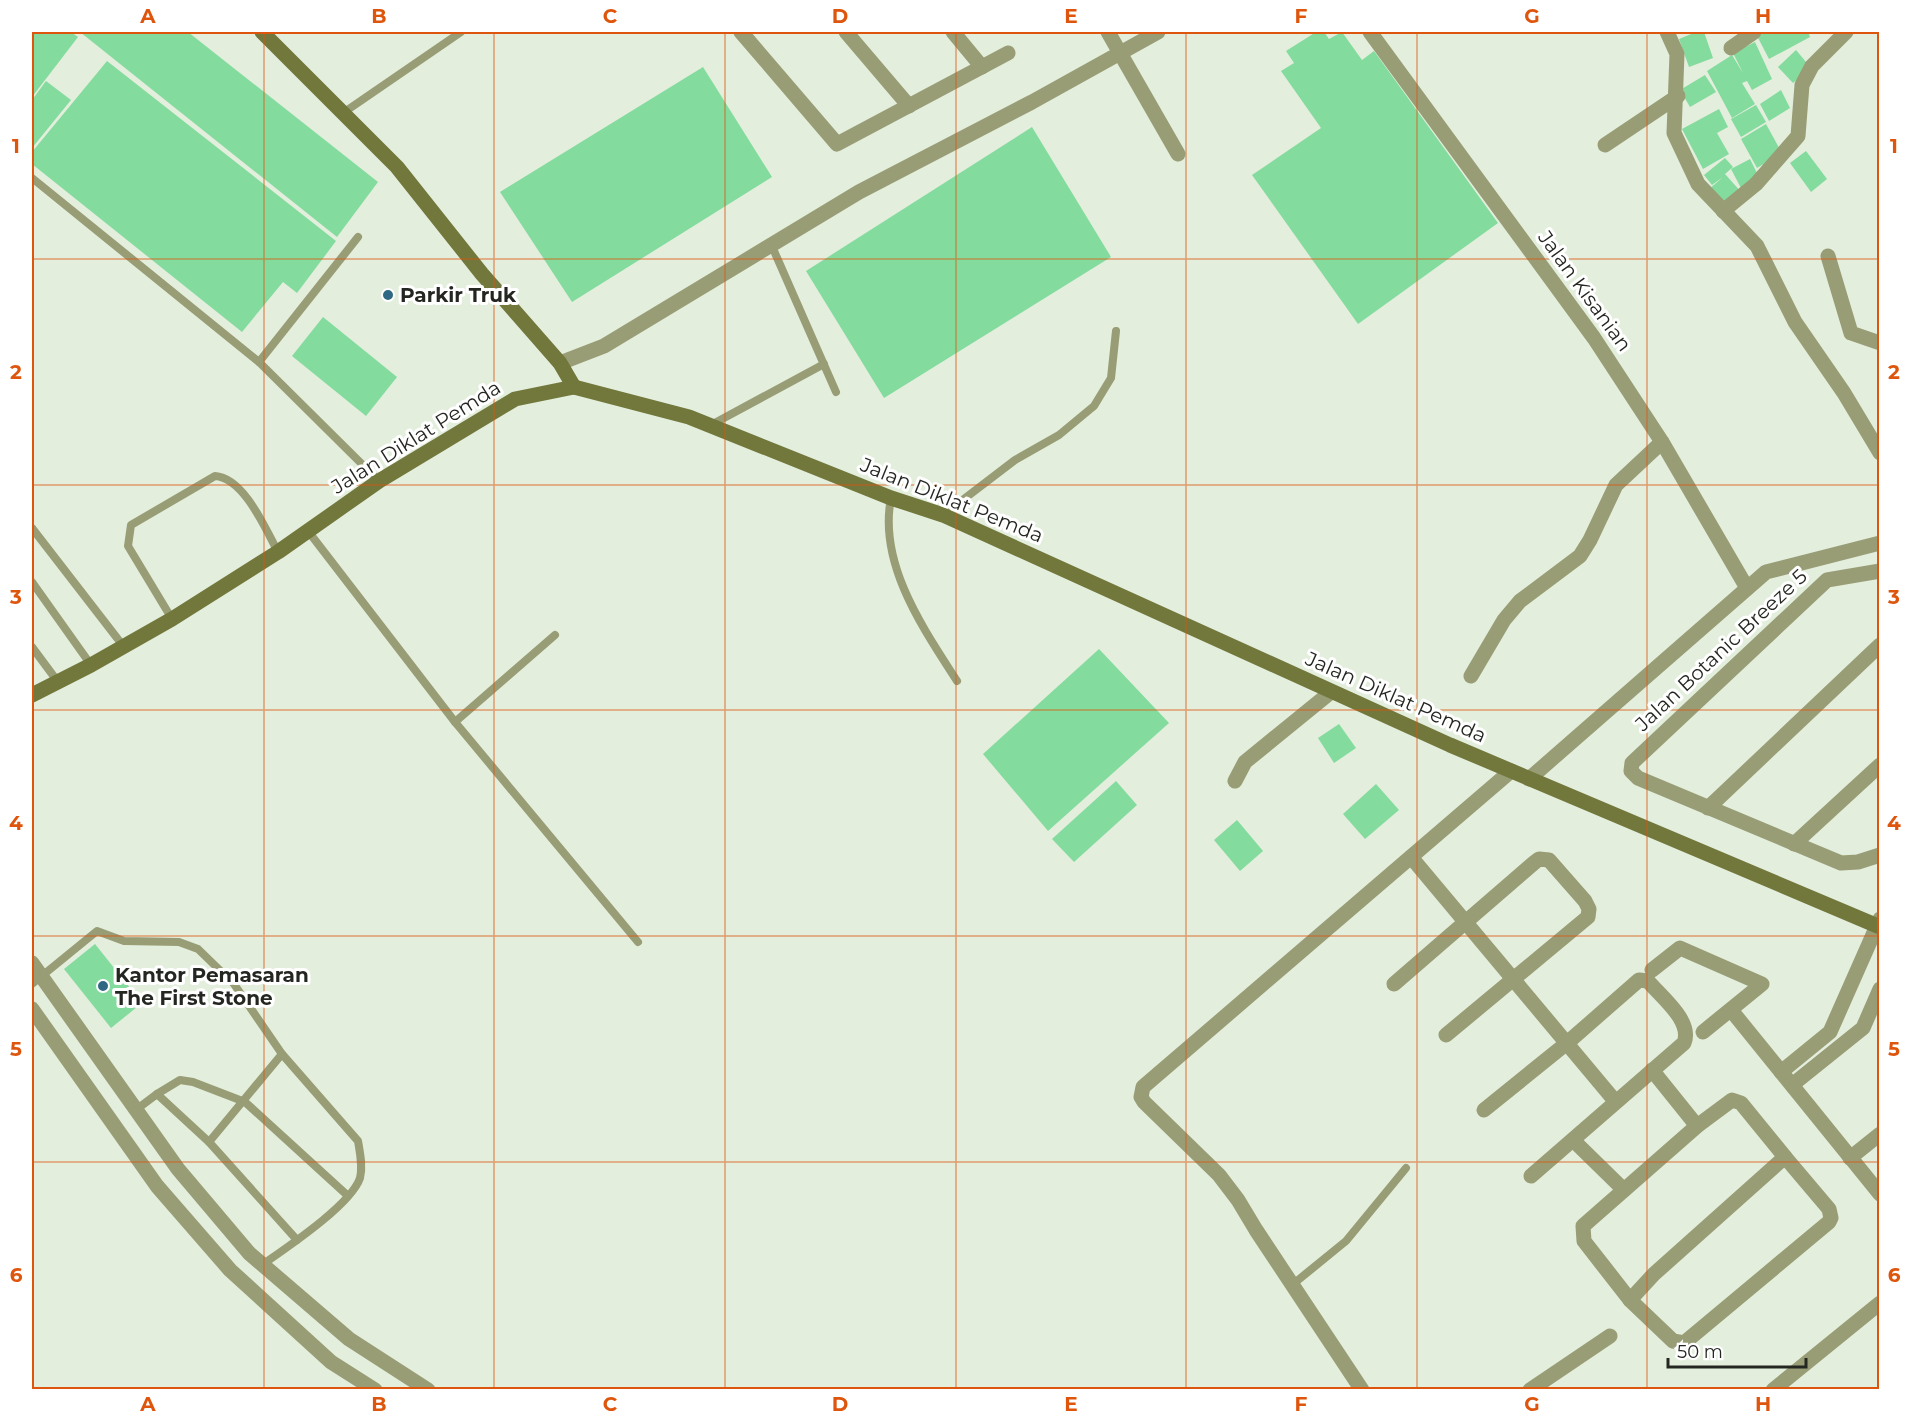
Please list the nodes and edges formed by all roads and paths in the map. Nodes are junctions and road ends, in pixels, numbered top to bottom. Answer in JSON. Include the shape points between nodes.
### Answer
{"nodes":[{"id":1,"x":262,"y":32,"type":"edge"},
{"id":2,"x":461,"y":32,"type":"edge"},
{"id":3,"x":741,"y":32,"type":"edge"},
{"id":4,"x":846,"y":32,"type":"edge"},
{"id":5,"x":953,"y":32,"type":"edge"},
{"id":6,"x":1108,"y":32,"type":"edge"},
{"id":7,"x":1158,"y":32,"type":"edge"},
{"id":8,"x":1370,"y":32,"type":"edge"},
{"id":9,"x":1667,"y":32,"type":"edge"},
{"id":10,"x":1754,"y":32,"type":"edge"},
{"id":11,"x":1846,"y":32,"type":"edge"},
{"id":12,"x":1731,"y":48,"type":"dead end"},
{"id":13,"x":1008,"y":53,"type":"dead end"},
{"id":14,"x":1120,"y":54,"type":"junction"},
{"id":15,"x":982,"y":67,"type":"junction"},
{"id":16,"x":1678,"y":96,"type":"junction"},
{"id":17,"x":909,"y":106,"type":"junction"},
{"id":18,"x":343,"y":113,"type":"junction"},
{"id":19,"x":1605,"y":145,"type":"dead end"},
{"id":20,"x":1178,"y":154,"type":"dead end"},
{"id":21,"x":32,"y":178,"type":"edge"},
{"id":22,"x":1723,"y":211,"type":"junction"},
{"id":23,"x":358,"y":237,"type":"dead end"},
{"id":24,"x":771,"y":243,"type":"junction"},
{"id":25,"x":1828,"y":256,"type":"dead end"},
{"id":26,"x":1116,"y":331,"type":"dead end"},
{"id":27,"x":1880,"y":343,"type":"edge"},
{"id":28,"x":259,"y":362,"type":"junction"},
{"id":29,"x":560,"y":363,"type":"junction"},
{"id":30,"x":824,"y":364,"type":"junction"},
{"id":31,"x":574,"y":387,"type":"junction"},
{"id":32,"x":836,"y":392,"type":"dead end"},
{"id":33,"x":711,"y":425,"type":"junction"},
{"id":34,"x":1662,"y":442,"type":"junction"},
{"id":35,"x":1880,"y":453,"type":"edge"},
{"id":36,"x":379,"y":482,"type":"junction"},
{"id":37,"x":891,"y":498,"type":"junction"},
{"id":38,"x":943,"y":515,"type":"junction"},
{"id":39,"x":32,"y":528,"type":"edge"},
{"id":40,"x":308,"y":531,"type":"junction"},
{"id":41,"x":1880,"y":543,"type":"edge"},
{"id":42,"x":278,"y":552,"type":"junction"},
{"id":43,"x":1880,"y":571,"type":"edge"},
{"id":44,"x":32,"y":582,"type":"edge"},
{"id":45,"x":1747,"y":588,"type":"junction"},
{"id":46,"x":171,"y":619,"type":"junction"},
{"id":47,"x":555,"y":635,"type":"dead end"},
{"id":48,"x":1880,"y":645,"type":"edge"},
{"id":49,"x":32,"y":647,"type":"edge"},
{"id":50,"x":124,"y":647,"type":"junction"},
{"id":51,"x":91,"y":665,"type":"junction"},
{"id":52,"x":1471,"y":676,"type":"dead end"},
{"id":53,"x":957,"y":681,"type":"dead end"},
{"id":54,"x":58,"y":682,"type":"junction"},
{"id":55,"x":1331,"y":692,"type":"junction"},
{"id":56,"x":32,"y":695,"type":"edge"},
{"id":57,"x":455,"y":722,"type":"junction"},
{"id":58,"x":1880,"y":765,"type":"edge"},
{"id":59,"x":1511,"y":771,"type":"junction"},
{"id":60,"x":1529,"y":779,"type":"junction"},
{"id":61,"x":1235,"y":781,"type":"dead end"},
{"id":62,"x":1708,"y":808,"type":"junction"},
{"id":63,"x":1794,"y":844,"type":"junction"},
{"id":64,"x":1880,"y":855,"type":"edge"},
{"id":65,"x":1415,"y":861,"type":"junction"},
{"id":66,"x":1465,"y":921,"type":"junction"},
{"id":67,"x":1878,"y":924,"type":"edge"},
{"id":68,"x":638,"y":942,"type":"dead end"},
{"id":69,"x":32,"y":963,"type":"edge"},
{"id":70,"x":1652,"y":970,"type":"dead end"},
{"id":71,"x":37,"y":980,"type":"edge"},
{"id":72,"x":1512,"y":980,"type":"junction"},
{"id":73,"x":1394,"y":984,"type":"dead end"},
{"id":74,"x":1880,"y":989,"type":"edge"},
{"id":75,"x":32,"y":1009,"type":"edge"},
{"id":76,"x":1731,"y":1010,"type":"junction"},
{"id":77,"x":1703,"y":1032,"type":"dead end"},
{"id":78,"x":1446,"y":1035,"type":"dead end"},
{"id":79,"x":1567,"y":1043,"type":"junction"},
{"id":80,"x":282,"y":1054,"type":"junction"},
{"id":81,"x":1652,"y":1070,"type":"junction"},
{"id":82,"x":1781,"y":1072,"type":"junction"},
{"id":83,"x":1792,"y":1085,"type":"junction"},
{"id":84,"x":157,"y":1094,"type":"junction"},
{"id":85,"x":1615,"y":1101,"type":"junction"},
{"id":86,"x":245,"y":1102,"type":"junction"},
{"id":87,"x":137,"y":1109,"type":"junction"},
{"id":88,"x":1484,"y":1110,"type":"dead end"},
{"id":89,"x":1697,"y":1126,"type":"junction"},
{"id":90,"x":1880,"y":1134,"type":"edge"},
{"id":91,"x":1574,"y":1141,"type":"junction"},
{"id":92,"x":209,"y":1142,"type":"junction"},
{"id":93,"x":1785,"y":1156,"type":"junction"},
{"id":94,"x":1850,"y":1158,"type":"junction"},
{"id":95,"x":1406,"y":1167,"type":"dead end"},
{"id":96,"x":1531,"y":1176,"type":"dead end"},
{"id":97,"x":1624,"y":1190,"type":"junction"},
{"id":98,"x":1880,"y":1194,"type":"edge"},
{"id":99,"x":347,"y":1195,"type":"junction"},
{"id":100,"x":297,"y":1240,"type":"junction"},
{"id":101,"x":262,"y":1265,"type":"junction"},
{"id":102,"x":1292,"y":1285,"type":"junction"},
{"id":103,"x":1630,"y":1300,"type":"junction"},
{"id":104,"x":1880,"y":1303,"type":"edge"},
{"id":105,"x":1610,"y":1336,"type":"dead end"},
{"id":106,"x":375,"y":1389,"type":"edge"},
{"id":107,"x":428,"y":1389,"type":"edge"},
{"id":108,"x":1362,"y":1389,"type":"edge"},
{"id":109,"x":1530,"y":1389,"type":"edge"},
{"id":110,"x":1773,"y":1389,"type":"edge"}],
"edges":[{"from":1,"to":18,"type":"street"},
{"from":2,"to":18,"type":"lane"},
{"from":3,"to":17,"type":"street","via":[[837,144]]},
{"from":4,"to":17,"type":"street"},
{"from":5,"to":15,"type":"street"},
{"from":6,"to":14,"type":"street"},
{"from":7,"to":14,"type":"street"},
{"from":8,"to":34,"type":"street","name":"Jalan Kisanian","via":[[1594,338]]},
{"from":9,"to":16,"type":"street","via":[[1677,54]]},
{"from":10,"to":12,"type":"street"},
{"from":11,"to":22,"type":"street","via":[[1812,66],[1803,85],[1798,136],[1755,184]]},
{"from":13,"to":15,"type":"street"},
{"from":14,"to":20,"type":"street"},
{"from":14,"to":24,"type":"street"},
{"from":15,"to":17,"type":"street"},
{"from":16,"to":19,"type":"street"},
{"from":16,"to":22,"type":"street","via":[[1674,133],[1698,184]]},
{"from":18,"to":29,"type":"street","via":[[397,167],[482,274]]},
{"from":21,"to":28,"type":"lane"},
{"from":22,"to":35,"type":"street","via":[[1756,246],[1795,322]]},
{"from":23,"to":28,"type":"lane"},
{"from":24,"to":29,"type":"street","via":[[604,346]]},
{"from":24,"to":30,"type":"lane"},
{"from":25,"to":27,"type":"street","via":[[1851,333]]},
{"from":26,"to":38,"type":"lane","via":[[1111,378],[1094,406],[1059,435],[1015,460]]},
{"from":28,"to":36,"type":"lane"},
{"from":29,"to":31,"type":"street"},
{"from":30,"to":32,"type":"lane"},
{"from":30,"to":33,"type":"lane"},
{"from":31,"to":33,"type":"street","name":"Jalan Diklat Pemda"},
{"from":31,"to":36,"type":"street","name":"Jalan Diklat Pemda","via":[[515,399]]},
{"from":33,"to":37,"type":"street","name":"Jalan Diklat Pemda"},
{"from":34,"to":45,"type":"street","name":"Jalan Kisanian"},
{"from":34,"to":52,"type":"street","via":[[1616,485],[1580,555],[1520,601],[1504,620]]},
{"from":36,"to":40,"type":"street","name":"Jalan Diklat Pemda"},
{"from":37,"to":38,"type":"street","name":"Jalan Diklat Pemda"},
{"from":37,"to":53,"type":"lane","via":[[887,518],[903,585],[924,629]]},
{"from":38,"to":55,"type":"street","name":"Jalan Diklat Pemda"},
{"from":39,"to":50,"type":"lane"},
{"from":40,"to":42,"type":"street","name":"Jalan Diklat Pemda"},
{"from":40,"to":57,"type":"lane"},
{"from":41,"to":45,"type":"street","via":[[1766,572]]},
{"from":42,"to":46,"type":"street","name":"Jalan Diklat Pemda"},
{"from":42,"to":46,"type":"lane","via":[[260,517],[233,481],[225,477],[215,476],[131,525],[128,546]]},
{"from":43,"to":62,"type":"street","name":"Jalan Botanic Breeze 5","via":[[1827,580],[1632,763],[1631,771],[1638,778]]},
{"from":44,"to":51,"type":"lane"},
{"from":45,"to":60,"type":"street"},
{"from":46,"to":50,"type":"street","name":"Jalan Diklat Pemda"},
{"from":47,"to":57,"type":"lane"},
{"from":48,"to":62,"type":"street"},
{"from":49,"to":54,"type":"lane"},
{"from":50,"to":51,"type":"street","name":"Jalan Diklat Pemda"},
{"from":51,"to":54,"type":"street","name":"Jalan Diklat Pemda"},
{"from":54,"to":56,"type":"street","name":"Jalan Diklat Pemda"},
{"from":55,"to":59,"type":"street","name":"Jalan Diklat Pemda"},
{"from":55,"to":61,"type":"street","via":[[1245,762]]},
{"from":57,"to":68,"type":"lane"},
{"from":58,"to":63,"type":"street"},
{"from":59,"to":60,"type":"street","name":"Jalan Diklat Pemda"},
{"from":59,"to":65,"type":"street"},
{"from":60,"to":67,"type":"street","name":"Jalan Diklat Pemda"},
{"from":62,"to":63,"type":"street"},
{"from":63,"to":64,"type":"street","via":[[1841,863]]},
{"from":65,"to":66,"type":"street"},
{"from":65,"to":102,"type":"street","via":[[1141,1092],[1144,1102],[1219,1175]]},
{"from":66,"to":72,"type":"street"},
{"from":66,"to":72,"type":"street","via":[[1539,859],[1549,860],[1585,901],[1588,917]]},
{"from":66,"to":73,"type":"street"},
{"from":67,"to":82,"type":"street","via":[[1830,1032]]},
{"from":69,"to":71,"type":"street"},
{"from":70,"to":76,"type":"street","via":[[1680,948],[1762,984]]},
{"from":71,"to":80,"type":"lane","via":[[98,931],[124,941],[179,942],[198,949],[234,984]]},
{"from":71,"to":87,"type":"street"},
{"from":72,"to":78,"type":"street"},
{"from":72,"to":79,"type":"street"},
{"from":74,"to":83,"type":"street","via":[[1863,1028]]},
{"from":75,"to":106,"type":"street","via":[[157,1186],[230,1270],[331,1362]]},
{"from":76,"to":77,"type":"street"},
{"from":76,"to":82,"type":"street"},
{"from":79,"to":81,"type":"street","via":[[1635,982],[1644,979],[1686,1029],[1684,1043]]},
{"from":79,"to":85,"type":"street"},
{"from":79,"to":88,"type":"street"},
{"from":80,"to":86,"type":"lane"},
{"from":80,"to":99,"type":"lane","via":[[358,1141],[359,1180]]},
{"from":81,"to":85,"type":"street"},
{"from":81,"to":89,"type":"street"},
{"from":82,"to":83,"type":"street"},
{"from":83,"to":94,"type":"street"},
{"from":84,"to":86,"type":"lane","via":[[180,1080]]},
{"from":84,"to":87,"type":"lane"},
{"from":84,"to":92,"type":"lane"},
{"from":85,"to":91,"type":"street"},
{"from":86,"to":92,"type":"lane"},
{"from":86,"to":99,"type":"lane"},
{"from":87,"to":101,"type":"street","via":[[178,1169]]},
{"from":89,"to":93,"type":"street","via":[[1737,1100]]},
{"from":89,"to":97,"type":"street"},
{"from":90,"to":94,"type":"street"},
{"from":91,"to":96,"type":"street"},
{"from":91,"to":97,"type":"street"},
{"from":92,"to":100,"type":"lane"},
{"from":93,"to":103,"type":"street"},
{"from":93,"to":103,"type":"street","via":[[1829,1209],[1829,1222],[1684,1343],[1673,1341]]},
{"from":94,"to":98,"type":"street"},
{"from":95,"to":102,"type":"lane","via":[[1346,1241]]},
{"from":97,"to":103,"type":"street","via":[[1587,1220],[1582,1233],[1584,1241]]},
{"from":99,"to":100,"type":"lane","via":[[324,1221]]},
{"from":100,"to":101,"type":"lane"},
{"from":101,"to":107,"type":"street","via":[[350,1340]]},
{"from":102,"to":108,"type":"street"},
{"from":104,"to":110,"type":"street"},
{"from":105,"to":109,"type":"street"}]}
